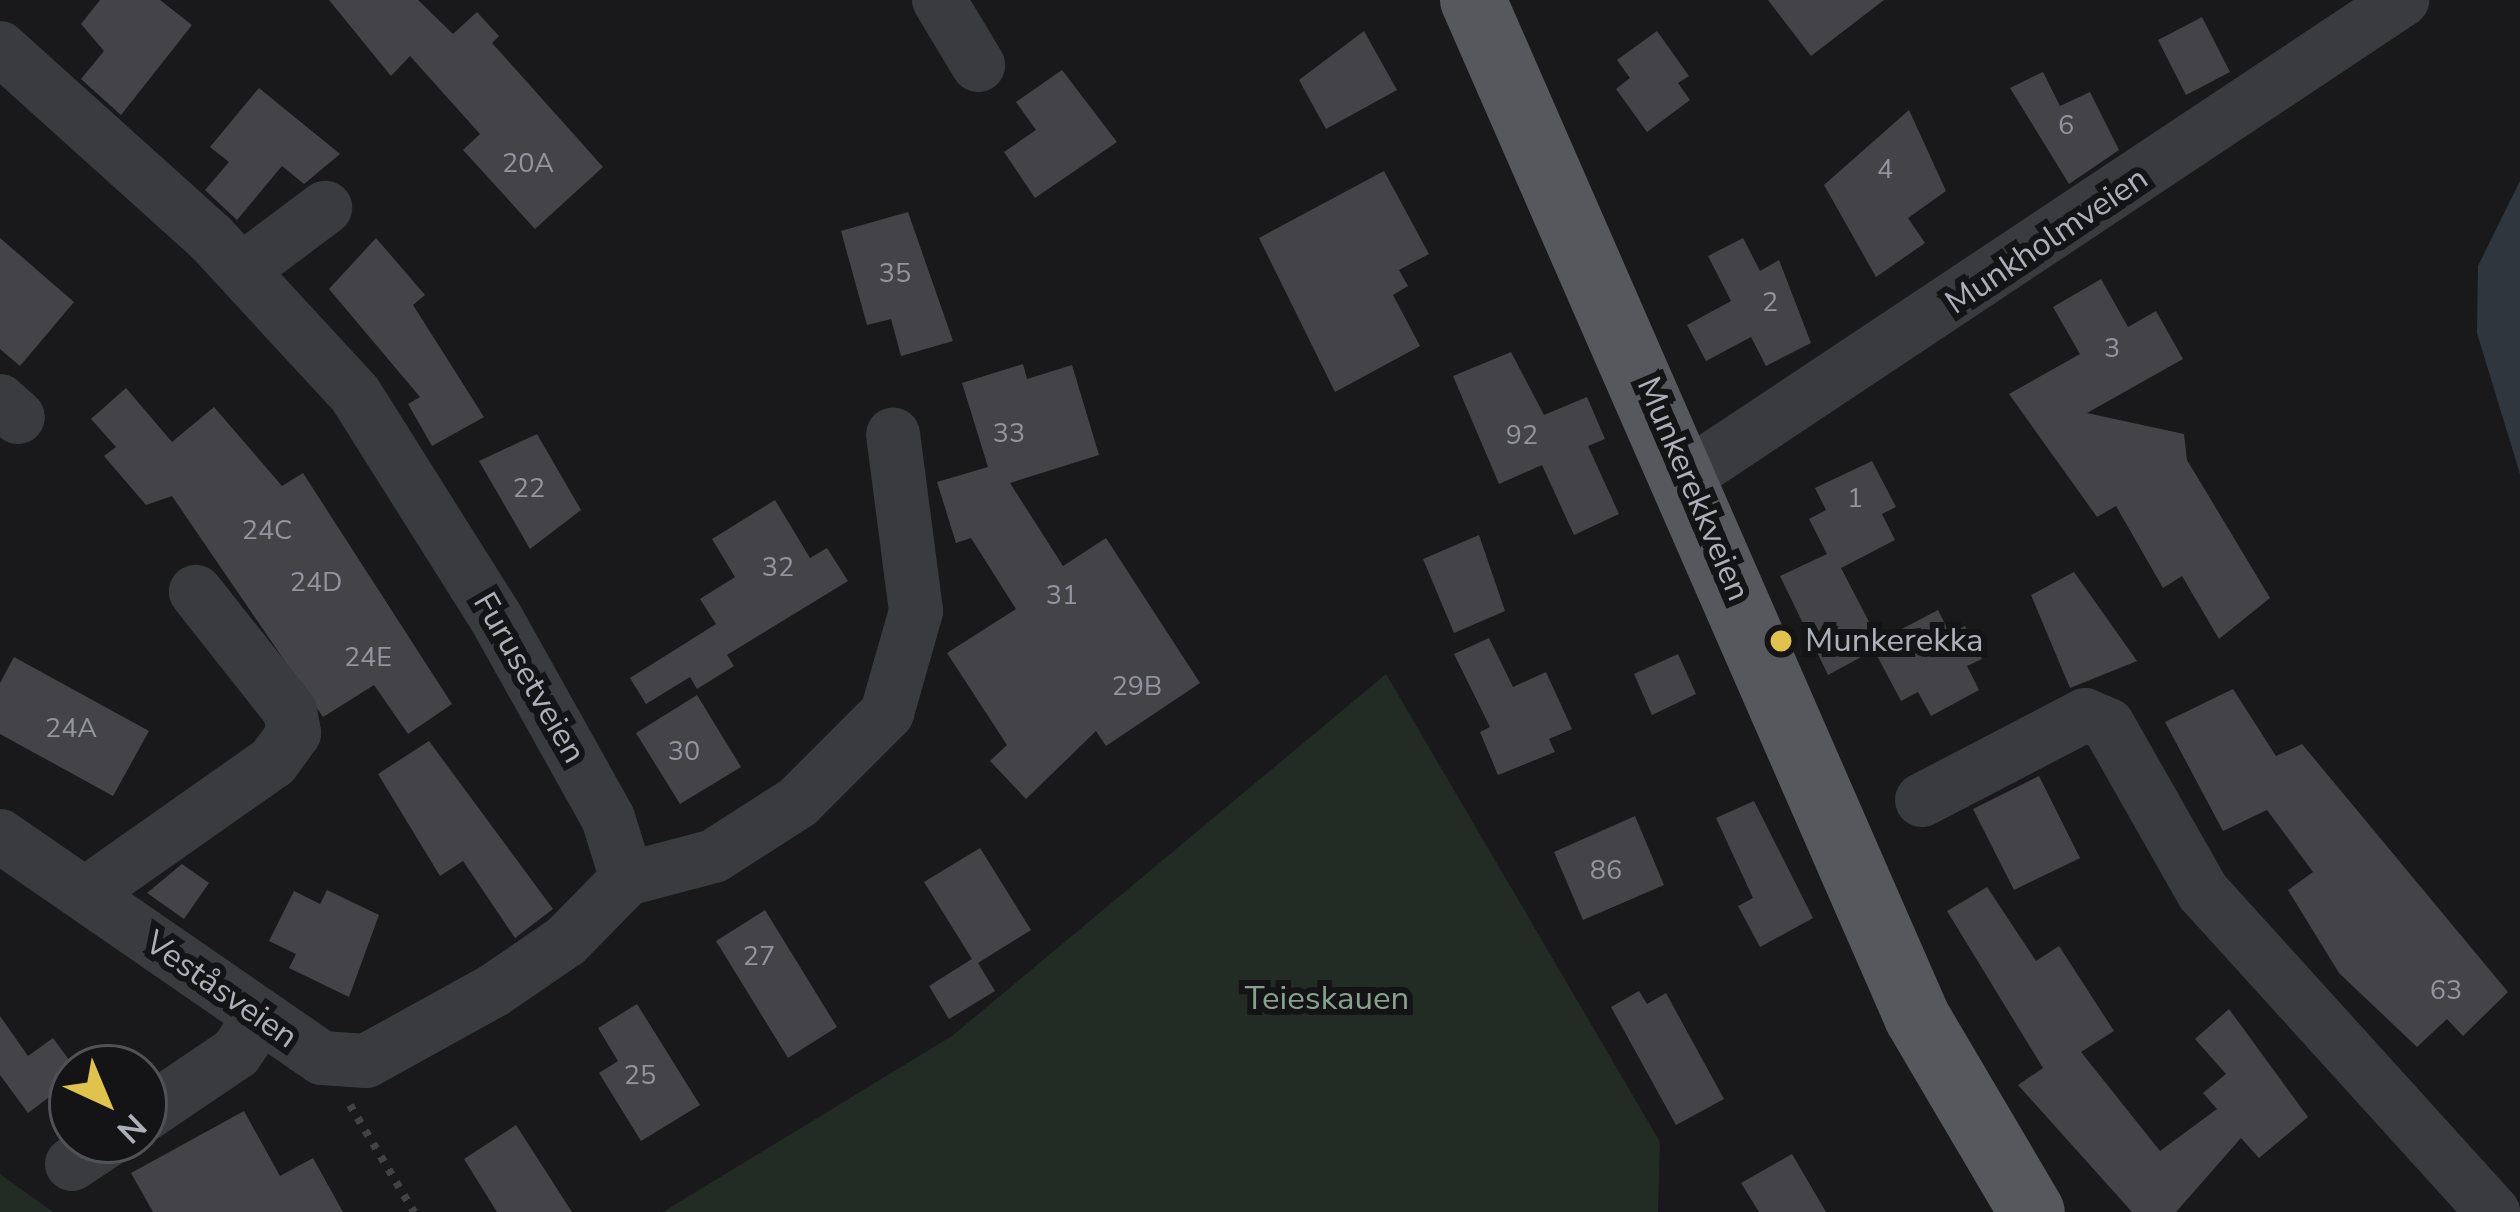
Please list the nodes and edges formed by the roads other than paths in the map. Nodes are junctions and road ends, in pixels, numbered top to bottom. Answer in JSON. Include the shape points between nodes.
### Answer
{"nodes":[{"id":1,"x":939,"y":0,"type":"edge"},
{"id":2,"x":2402,"y":0,"type":"edge"},
{"id":3,"x":1491,"y":7,"type":"edge"},
{"id":4,"x":0,"y":48,"type":"edge"},
{"id":5,"x":978,"y":65,"type":"dead end"},
{"id":6,"x":325,"y":208,"type":"dead end"},
{"id":7,"x":242,"y":270,"type":"junction"},
{"id":8,"x":893,"y":434,"type":"dead end"},
{"id":9,"x":1688,"y":475,"type":"junction"},
{"id":10,"x":196,"y":592,"type":"dead end"},
{"id":11,"x":1922,"y":800,"type":"dead end"},
{"id":12,"x":0,"y":836,"type":"edge"},
{"id":13,"x":627,"y":879,"type":"junction"},
{"id":14,"x":85,"y":894,"type":"junction"},
{"id":15,"x":260,"y":1019,"type":"junction"},
{"id":16,"x":168,"y":1099,"type":"edge"},
{"id":17,"x":2032,"y":1212,"type":"edge"},
{"id":18,"x":2492,"y":1212,"type":"edge"}],
"edges":[{"from":1,"to":5,"type":"street"},
{"from":2,"to":9,"type":"street","name":"Munkholmveien"},
{"from":3,"to":9,"type":"main road","name":"Munkerekkveien"},
{"from":4,"to":7,"type":"street","name":"Furusetveien"},
{"from":6,"to":7,"type":"street"},
{"from":7,"to":13,"type":"street","name":"Furusetveien","via":[[355,394],[404,469],[608,818]]},
{"from":8,"to":13,"type":"street","via":[[916,611],[887,713],[798,802],[714,856]]},
{"from":9,"to":17,"type":"main road","name":"Munkerekkveien","via":[[1917,1017]]},
{"from":10,"to":14,"type":"street","via":[[290,711],[294,733],[273,762]]},
{"from":11,"to":18,"type":"street","via":[[2085,715],[2108,725],[2204,892]]},
{"from":12,"to":14,"type":"street","name":"Veståsveien"},
{"from":13,"to":15,"type":"street","name":"Veståsveien","via":[[597,915],[493,991],[366,1060],[322,1058]]},
{"from":14,"to":15,"type":"street","name":"Veståsveien"},
{"from":15,"to":16,"type":"street","via":[[236,1053]]}]}
